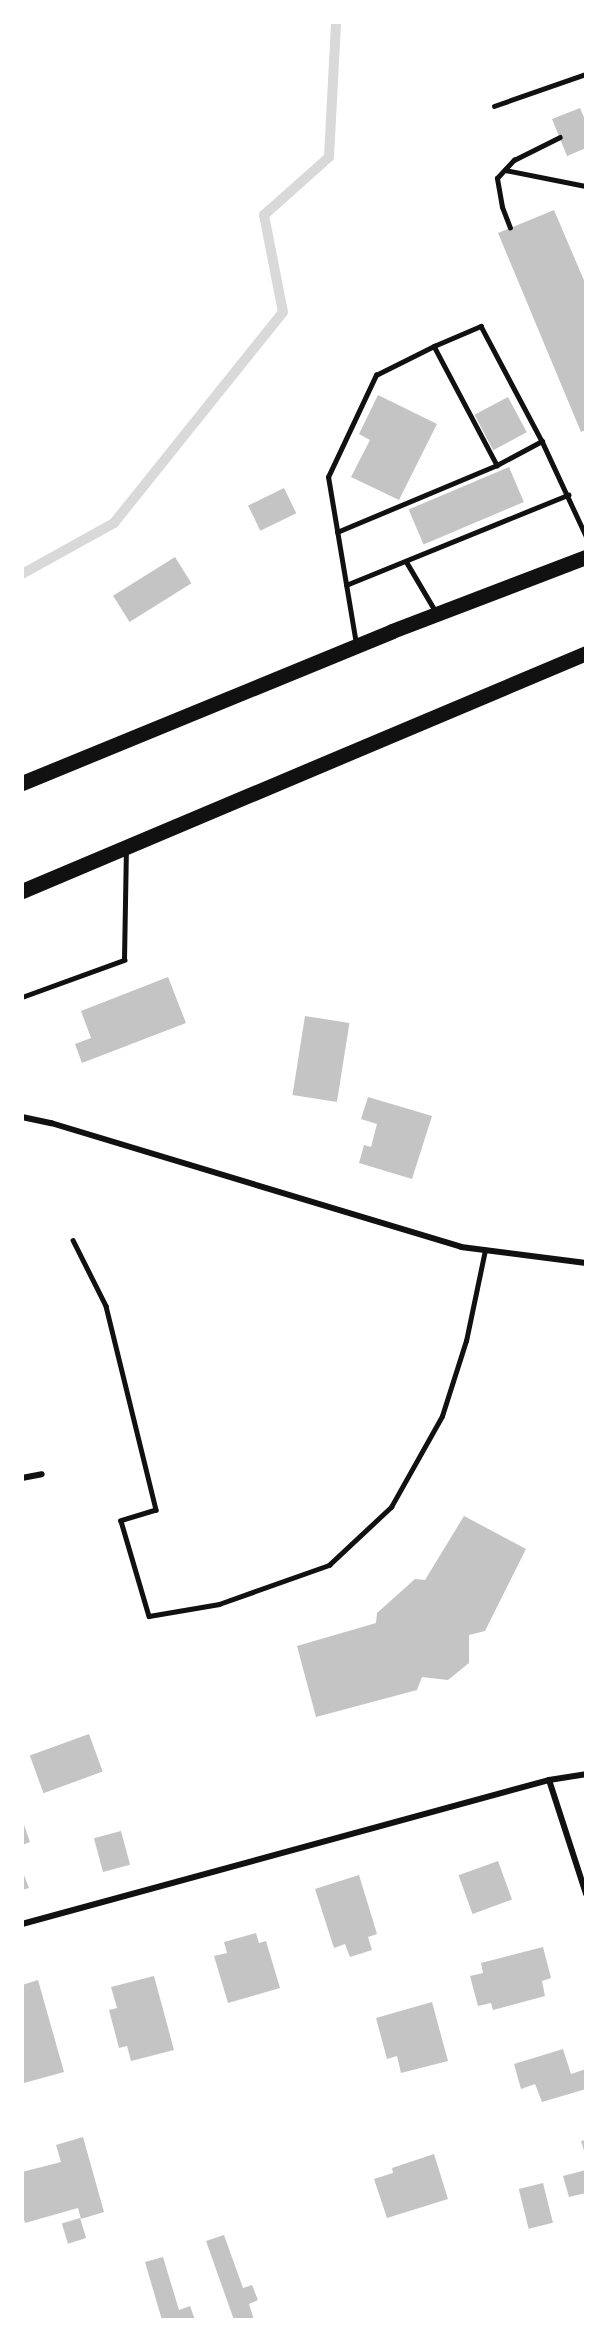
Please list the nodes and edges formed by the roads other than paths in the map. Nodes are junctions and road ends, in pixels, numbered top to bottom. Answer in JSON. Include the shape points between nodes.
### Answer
{"nodes":[{"id":1,"x":585,"y":74,"type":"edge"},
{"id":2,"x":494,"y":106,"type":"dead end"},
{"id":3,"x":560,"y":137,"type":"dead end"},
{"id":4,"x":505,"y":170,"type":"junction"},
{"id":5,"x":585,"y":186,"type":"edge"},
{"id":6,"x":510,"y":228,"type":"dead end"},
{"id":7,"x":434,"y":346,"type":"junction"},
{"id":8,"x":542,"y":441,"type":"junction"},
{"id":9,"x":497,"y":465,"type":"junction"},
{"id":10,"x":568,"y":495,"type":"junction"},
{"id":11,"x":337,"y":532,"type":"junction"},
{"id":12,"x":585,"y":536,"type":"edge"},
{"id":13,"x":585,"y":557,"type":"edge"},
{"id":14,"x":406,"y":561,"type":"junction"},
{"id":15,"x":346,"y":585,"type":"junction"},
{"id":16,"x":438,"y":614,"type":"junction"},
{"id":17,"x":356,"y":647,"type":"junction"},
{"id":18,"x":585,"y":653,"type":"edge"},
{"id":19,"x":22,"y":783,"type":"edge"},
{"id":20,"x":127,"y":847,"type":"junction"},
{"id":21,"x":22,"y":891,"type":"edge"},
{"id":22,"x":22,"y":997,"type":"edge"},
{"id":23,"x":22,"y":1118,"type":"edge"},
{"id":24,"x":73,"y":1240,"type":"dead end"},
{"id":25,"x":485,"y":1250,"type":"junction"},
{"id":26,"x":585,"y":1263,"type":"edge"},
{"id":27,"x":42,"y":1474,"type":"dead end"},
{"id":28,"x":22,"y":1478,"type":"edge"},
{"id":29,"x":585,"y":1774,"type":"edge"},
{"id":30,"x":549,"y":1780,"type":"junction"},
{"id":31,"x":585,"y":1894,"type":"edge"},
{"id":32,"x":22,"y":1924,"type":"edge"}],
"edges":[{"from":1,"to":2,"type":"lane"},
{"from":3,"to":4,"type":"lane","via":[[513,160]]},
{"from":4,"to":5,"type":"lane"},
{"from":4,"to":6,"type":"lane","via":[[497,178]]},
{"from":7,"to":8,"type":"lane","via":[[481,326]]},
{"from":7,"to":9,"type":"lane"},
{"from":7,"to":11,"type":"lane","via":[[375,375],[328,477]]},
{"from":8,"to":9,"type":"lane"},
{"from":8,"to":10,"type":"lane"},
{"from":9,"to":11,"type":"lane"},
{"from":10,"to":12,"type":"lane"},
{"from":10,"to":14,"type":"lane"},
{"from":11,"to":15,"type":"lane"},
{"from":13,"to":16,"type":"main road"},
{"from":14,"to":15,"type":"lane"},
{"from":14,"to":16,"type":"lane"},
{"from":15,"to":17,"type":"lane"},
{"from":16,"to":17,"type":"main road"},
{"from":17,"to":19,"type":"main road"},
{"from":18,"to":20,"type":"main road"},
{"from":20,"to":21,"type":"main road"},
{"from":20,"to":22,"type":"lane","via":[[124,960]]},
{"from":23,"to":25,"type":"street","via":[[51,1123],[461,1247]]},
{"from":24,"to":25,"type":"lane","via":[[106,1306],[156,1510],[121,1521],[149,1616],[219,1604],[329,1565],[391,1507],[442,1416],[466,1341]]},
{"from":25,"to":26,"type":"street"},
{"from":27,"to":28,"type":"street"},
{"from":29,"to":30,"type":"street"},
{"from":30,"to":31,"type":"street"},
{"from":30,"to":32,"type":"street"}]}
